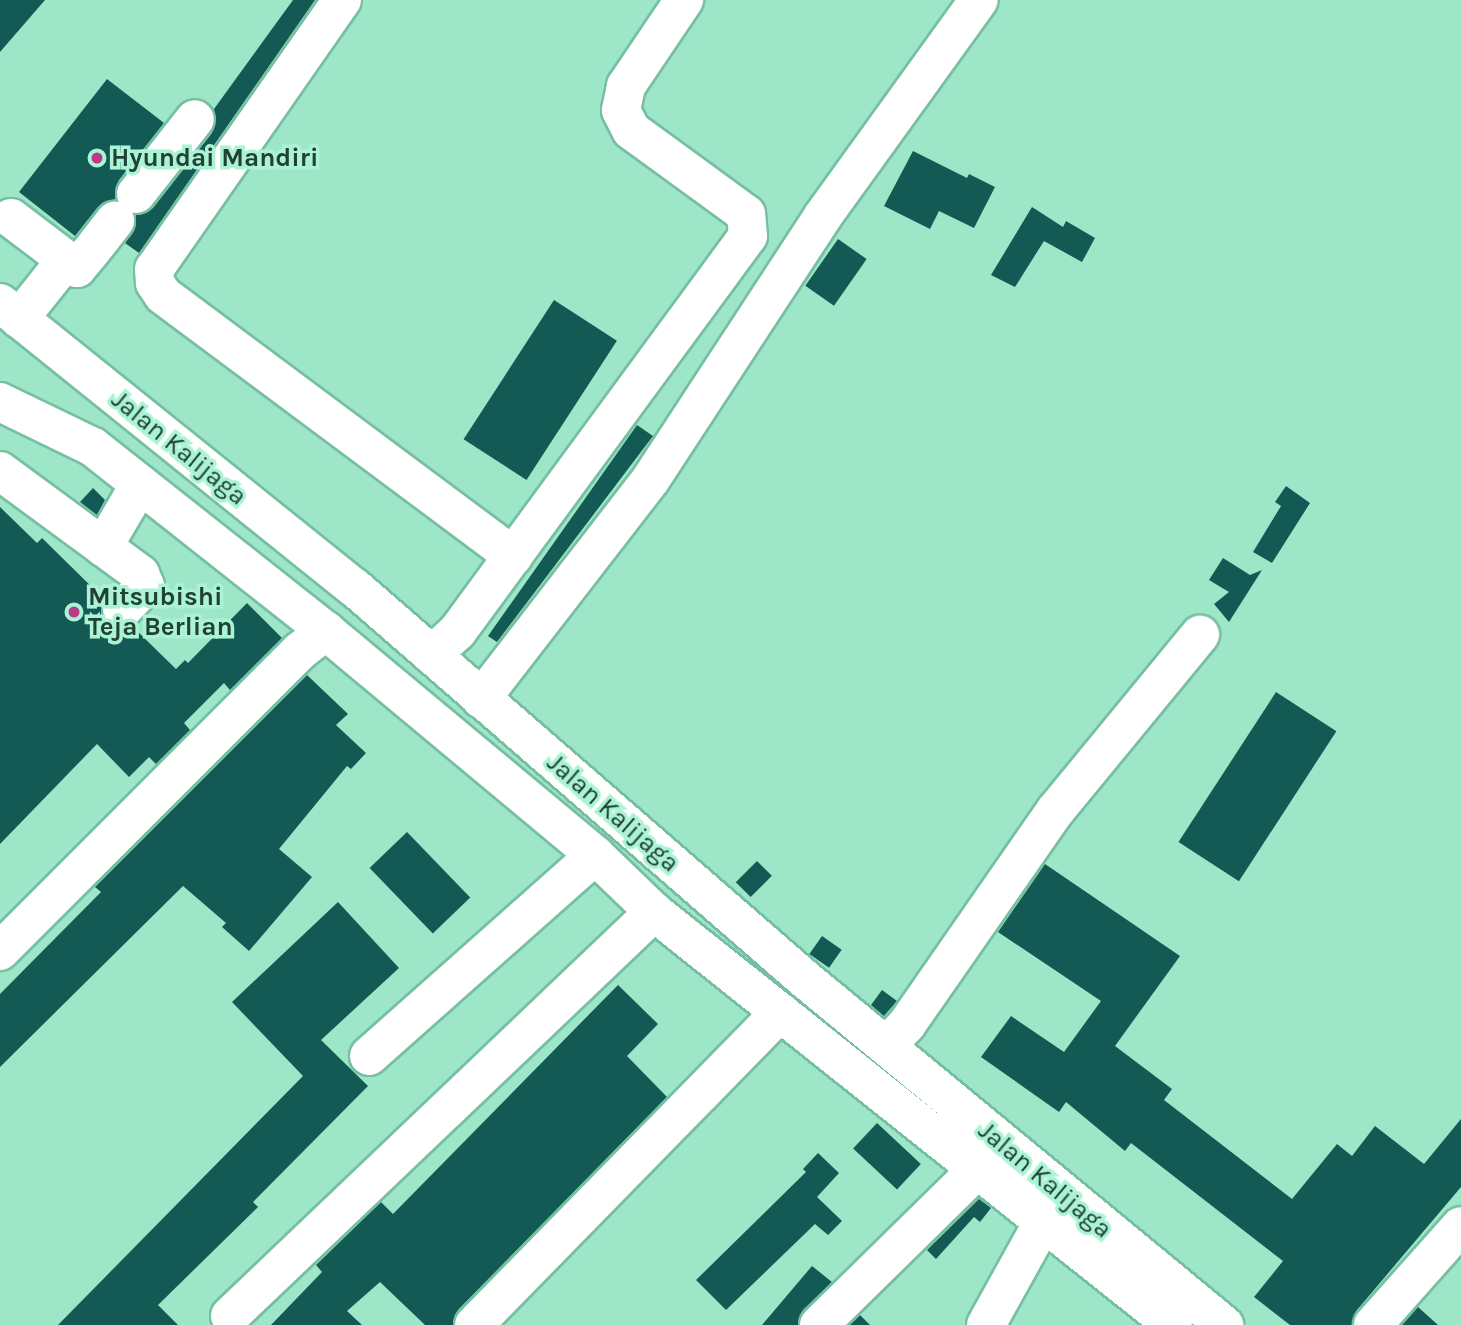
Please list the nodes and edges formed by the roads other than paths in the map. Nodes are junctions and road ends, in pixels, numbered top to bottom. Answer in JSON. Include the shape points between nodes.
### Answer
{"nodes":[{"id":1,"x":342,"y":0,"type":"edge"},
{"id":2,"x":684,"y":0,"type":"edge"},
{"id":3,"x":979,"y":0,"type":"edge"},
{"id":4,"x":195,"y":119,"type":"dead end"},
{"id":5,"x":11,"y":218,"type":"dead end"},
{"id":6,"x":101,"y":234,"type":"junction"},
{"id":7,"x":10,"y":311,"type":"edge"},
{"id":8,"x":0,"y":402,"type":"edge"},
{"id":9,"x":0,"y":471,"type":"edge"},
{"id":10,"x":140,"y":484,"type":"junction"},
{"id":11,"x":103,"y":547,"type":"junction"},
{"id":12,"x":513,"y":556,"type":"junction"},
{"id":13,"x":355,"y":587,"type":"junction"},
{"id":14,"x":122,"y":610,"type":"dead end"},
{"id":15,"x":326,"y":631,"type":"junction"},
{"id":16,"x":1200,"y":635,"type":"dead end"},
{"id":17,"x":432,"y":655,"type":"junction"},
{"id":18,"x":481,"y":699,"type":"junction"},
{"id":19,"x":595,"y":855,"type":"junction"},
{"id":20,"x":654,"y":912,"type":"junction"},
{"id":21,"x":0,"y":951,"type":"edge"},
{"id":22,"x":781,"y":1012,"type":"junction"},
{"id":23,"x":886,"y":1046,"type":"junction"},
{"id":24,"x":369,"y":1056,"type":"dead end"},
{"id":25,"x":978,"y":1169,"type":"junction"},
{"id":26,"x":1043,"y":1222,"type":"junction"},
{"id":27,"x":1461,"y":1226,"type":"edge"},
{"id":28,"x":230,"y":1316,"type":"dead end"},
{"id":29,"x":1167,"y":1323,"type":"edge"},
{"id":30,"x":474,"y":1325,"type":"edge"},
{"id":31,"x":818,"y":1325,"type":"edge"},
{"id":32,"x":986,"y":1325,"type":"edge"},
{"id":33,"x":1224,"y":1325,"type":"edge"},
{"id":34,"x":1373,"y":1325,"type":"edge"}],
"edges":[{"from":1,"to":12,"type":"main road","via":[[154,269],[155,283],[163,295]]},
{"from":2,"to":12,"type":"main road","via":[[626,86],[621,110],[631,130],[746,214],[748,236]]},
{"from":3,"to":18,"type":"main road","via":[[823,216],[651,479]]},
{"from":4,"to":6,"type":"main road"},
{"from":5,"to":6,"type":"main road"},
{"from":6,"to":7,"type":"main road"},
{"from":7,"to":13,"type":"main road","name":"Jalan Kalijaga"},
{"from":8,"to":10,"type":"main road","name":"Jalan Kalijaga","via":[[93,447]]},
{"from":9,"to":11,"type":"main road"},
{"from":10,"to":11,"type":"main road"},
{"from":10,"to":15,"type":"main road","name":"Jalan Kalijaga"},
{"from":11,"to":14,"type":"main road","via":[[144,580],[141,593]]},
{"from":12,"to":17,"type":"main road","via":[[457,632]]},
{"from":13,"to":15,"type":"main road"},
{"from":13,"to":17,"type":"main road","name":"Jalan Kalijaga"},
{"from":15,"to":19,"type":"main road","name":"Jalan Kalijaga"},
{"from":15,"to":21,"type":"main road","via":[[300,651]]},
{"from":16,"to":23,"type":"main road","via":[[1056,810],[907,1024]]},
{"from":17,"to":18,"type":"main road","name":"Jalan Kalijaga"},
{"from":18,"to":23,"type":"main road","name":"Jalan Kalijaga"},
{"from":19,"to":20,"type":"main road","name":"Jalan Kalijaga"},
{"from":19,"to":24,"type":"main road"},
{"from":20,"to":22,"type":"main road","name":"Jalan Kalijaga"},
{"from":20,"to":28,"type":"main road"},
{"from":22,"to":25,"type":"main road","name":"Jalan Kalijaga"},
{"from":22,"to":30,"type":"main road"},
{"from":23,"to":33,"type":"main road","name":"Jalan Kalijaga"},
{"from":25,"to":26,"type":"main road","name":"Jalan Kalijaga"},
{"from":25,"to":31,"type":"main road"},
{"from":26,"to":29,"type":"main road","name":"Jalan Kalijaga"},
{"from":26,"to":32,"type":"main road"},
{"from":27,"to":34,"type":"main road"}]}
